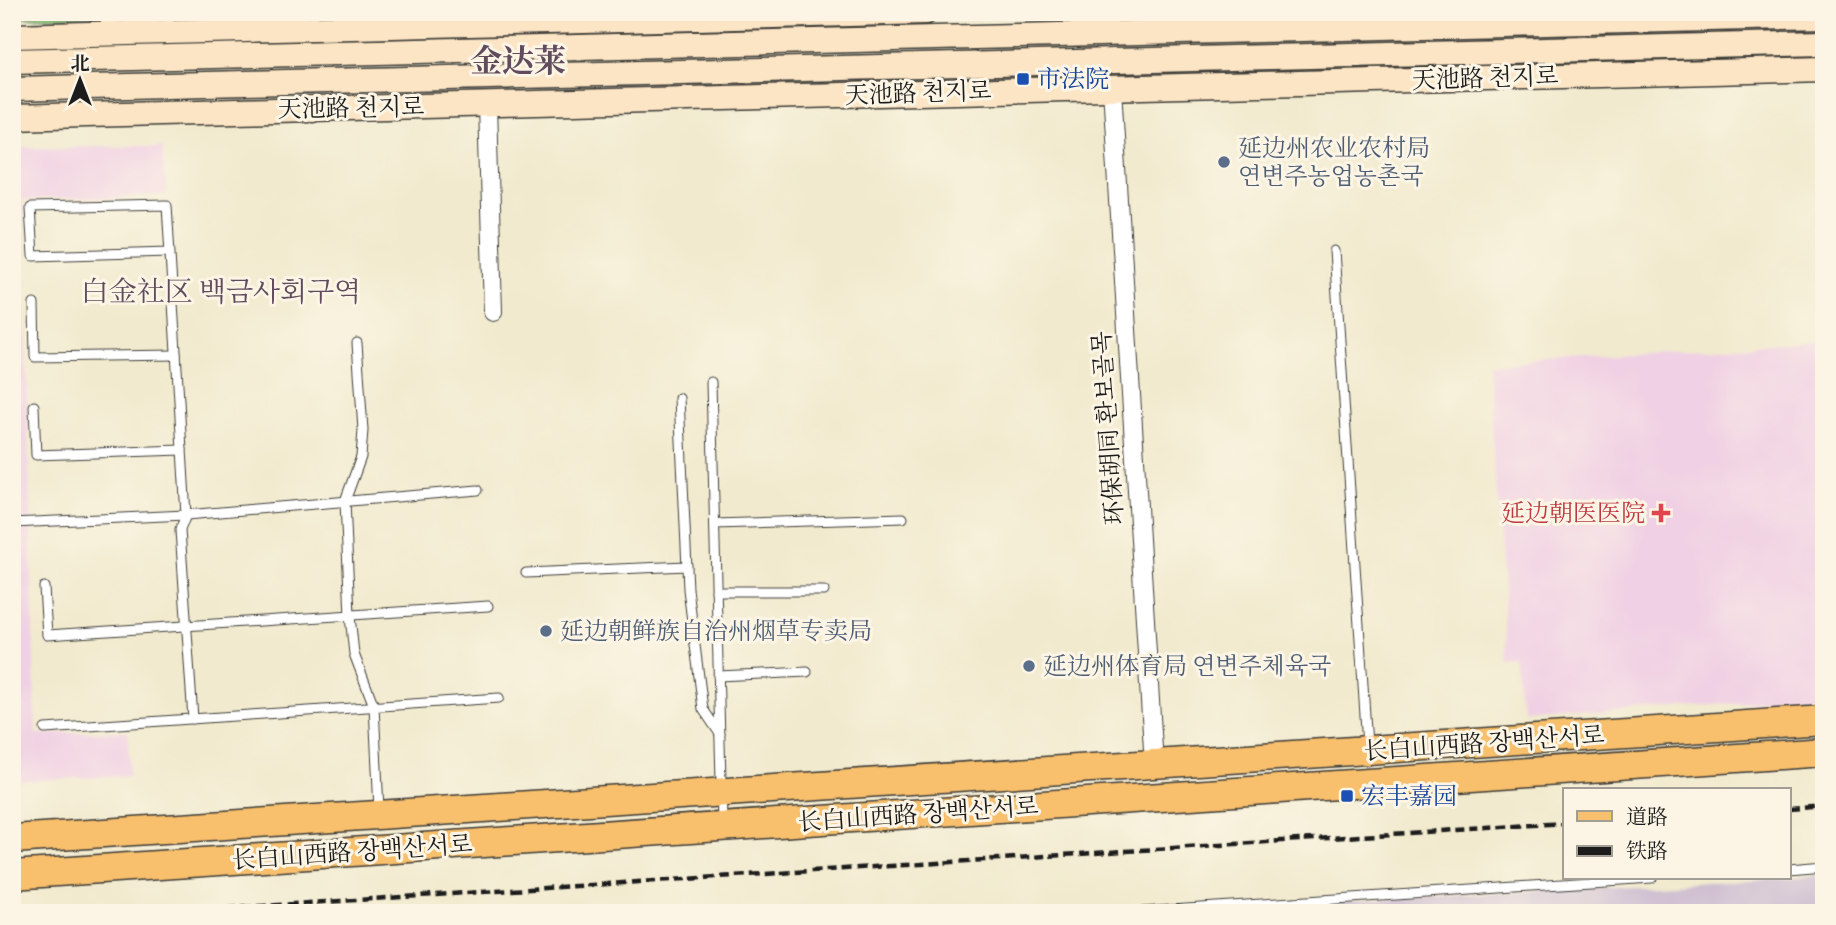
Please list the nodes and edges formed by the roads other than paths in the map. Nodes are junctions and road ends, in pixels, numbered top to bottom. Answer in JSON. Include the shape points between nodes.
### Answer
{"nodes":[{"id":1,"x":926,"y":12,"type":"edge"},
{"id":2,"x":747,"y":15,"type":"edge"},
{"id":3,"x":1824,"y":16,"type":"edge"},
{"id":4,"x":478,"y":19,"type":"edge"},
{"id":5,"x":1268,"y":21,"type":"edge"},
{"id":6,"x":111,"y":23,"type":"edge"},
{"id":7,"x":12,"y":36,"type":"edge"},
{"id":8,"x":748,"y":42,"type":"junction"},
{"id":9,"x":1824,"y":43,"type":"edge"},
{"id":10,"x":12,"y":61,"type":"edge"},
{"id":11,"x":1824,"y":69,"type":"edge"},
{"id":12,"x":748,"y":70,"type":"junction"},
{"id":13,"x":1112,"y":88,"type":"junction"},
{"id":14,"x":12,"y":89,"type":"edge"},
{"id":15,"x":487,"y":105,"type":"junction"},
{"id":16,"x":12,"y":117,"type":"edge"},
{"id":17,"x":1334,"y":251,"type":"dead end"},
{"id":18,"x":170,"y":252,"type":"junction"},
{"id":19,"x":34,"y":303,"type":"dead end"},
{"id":20,"x":493,"y":312,"type":"dead end"},
{"id":21,"x":357,"y":343,"type":"dead end"},
{"id":22,"x":176,"y":355,"type":"junction"},
{"id":23,"x":711,"y":382,"type":"dead end"},
{"id":24,"x":679,"y":398,"type":"dead end"},
{"id":25,"x":34,"y":406,"type":"dead end"},
{"id":26,"x":182,"y":450,"type":"junction"},
{"id":27,"x":478,"y":490,"type":"dead end"},
{"id":28,"x":345,"y":501,"type":"junction"},
{"id":29,"x":186,"y":516,"type":"junction"},
{"id":30,"x":903,"y":518,"type":"dead end"},
{"id":31,"x":12,"y":523,"type":"edge"},
{"id":32,"x":715,"y":524,"type":"junction"},
{"id":33,"x":687,"y":566,"type":"junction"},
{"id":34,"x":526,"y":573,"type":"dead end"},
{"id":35,"x":44,"y":587,"type":"dead end"},
{"id":36,"x":716,"y":590,"type":"junction"},
{"id":37,"x":824,"y":590,"type":"dead end"},
{"id":38,"x":488,"y":606,"type":"dead end"},
{"id":39,"x":350,"y":615,"type":"junction"},
{"id":40,"x":186,"y":626,"type":"junction"},
{"id":41,"x":807,"y":672,"type":"dead end"},
{"id":42,"x":718,"y":676,"type":"junction"},
{"id":43,"x":499,"y":698,"type":"dead end"},
{"id":44,"x":374,"y":706,"type":"junction"},
{"id":45,"x":192,"y":719,"type":"junction"},
{"id":46,"x":1824,"y":720,"type":"edge"},
{"id":47,"x":44,"y":729,"type":"dead end"},
{"id":48,"x":720,"y":734,"type":"junction"},
{"id":49,"x":1368,"y":750,"type":"junction"},
{"id":50,"x":1824,"y":752,"type":"edge"},
{"id":51,"x":1154,"y":765,"type":"junction"},
{"id":52,"x":721,"y":793,"type":"junction"},
{"id":53,"x":380,"y":815,"type":"junction"},
{"id":54,"x":722,"y":827,"type":"junction"},
{"id":55,"x":12,"y":839,"type":"edge"},
{"id":56,"x":1824,"y":866,"type":"edge"},
{"id":57,"x":1790,"y":869,"type":"edge"},
{"id":58,"x":12,"y":875,"type":"edge"},
{"id":59,"x":1623,"y":880,"type":"edge"},
{"id":60,"x":1126,"y":913,"type":"edge"}],
"edges":[{"from":1,"to":2,"type":"main road"},
{"from":2,"to":4,"type":"main road"},
{"from":2,"to":8,"type":"street"},
{"from":3,"to":5,"type":"main road"},
{"from":4,"to":6,"type":"main road"},
{"from":5,"to":8,"type":"main road"},
{"from":6,"to":7,"type":"main road"},
{"from":8,"to":10,"type":"main road"},
{"from":8,"to":12,"type":"street"},
{"from":9,"to":12,"type":"main road","name":"天池路 천지로"},
{"from":11,"to":13,"type":"main road","name":"天池路 천지로"},
{"from":12,"to":14,"type":"main road","name":"天池路 천지로"},
{"from":13,"to":15,"type":"main road","name":"天池路 천지로"},
{"from":13,"to":51,"type":"street","name":"环保胡同 환보골목"},
{"from":15,"to":16,"type":"main road","name":"天池路 천지로"},
{"from":15,"to":20,"type":"street"},
{"from":17,"to":49,"type":"lane"},
{"from":18,"to":18,"type":"lane","via":[[167,205],[30,208],[33,256]]},
{"from":18,"to":22,"type":"lane"},
{"from":19,"to":22,"type":"lane","via":[[35,357]]},
{"from":21,"to":28,"type":"lane","via":[[362,446]]},
{"from":22,"to":26,"type":"lane"},
{"from":23,"to":32,"type":"lane"},
{"from":24,"to":33,"type":"lane"},
{"from":25,"to":26,"type":"lane","via":[[36,455]]},
{"from":26,"to":29,"type":"lane"},
{"from":27,"to":28,"type":"lane"},
{"from":28,"to":29,"type":"lane"},
{"from":28,"to":39,"type":"lane"},
{"from":29,"to":31,"type":"lane"},
{"from":29,"to":40,"type":"lane","via":[[180,530]]},
{"from":30,"to":32,"type":"lane"},
{"from":32,"to":36,"type":"lane"},
{"from":33,"to":34,"type":"lane"},
{"from":33,"to":48,"type":"lane","via":[[703,709]]},
{"from":35,"to":40,"type":"lane","via":[[47,635]]},
{"from":36,"to":37,"type":"lane"},
{"from":36,"to":42,"type":"lane"},
{"from":38,"to":39,"type":"lane"},
{"from":39,"to":40,"type":"lane"},
{"from":39,"to":44,"type":"lane","via":[[351,642]]},
{"from":40,"to":45,"type":"lane"},
{"from":41,"to":42,"type":"lane"},
{"from":42,"to":48,"type":"lane"},
{"from":43,"to":44,"type":"lane"},
{"from":44,"to":45,"type":"lane"},
{"from":44,"to":53,"type":"lane"},
{"from":45,"to":47,"type":"lane"},
{"from":46,"to":49,"type":"main road","name":"长白山西路 장백산서로"},
{"from":48,"to":52,"type":"lane"},
{"from":49,"to":51,"type":"main road","name":"长白山西路 장백산서로"},
{"from":50,"to":54,"type":"main road","name":"长白山西路 장백산서로"},
{"from":51,"to":52,"type":"main road","name":"长白山西路 장백산서로"},
{"from":52,"to":53,"type":"main road","name":"长白山西路 장백산서로"},
{"from":52,"to":54,"type":"lane"},
{"from":53,"to":55,"type":"main road","name":"长白山西路 장백산서로"},
{"from":54,"to":58,"type":"main road","name":"长白山西路 장백산서로"},
{"from":56,"to":57,"type":"lane"},
{"from":59,"to":60,"type":"lane"}]}
